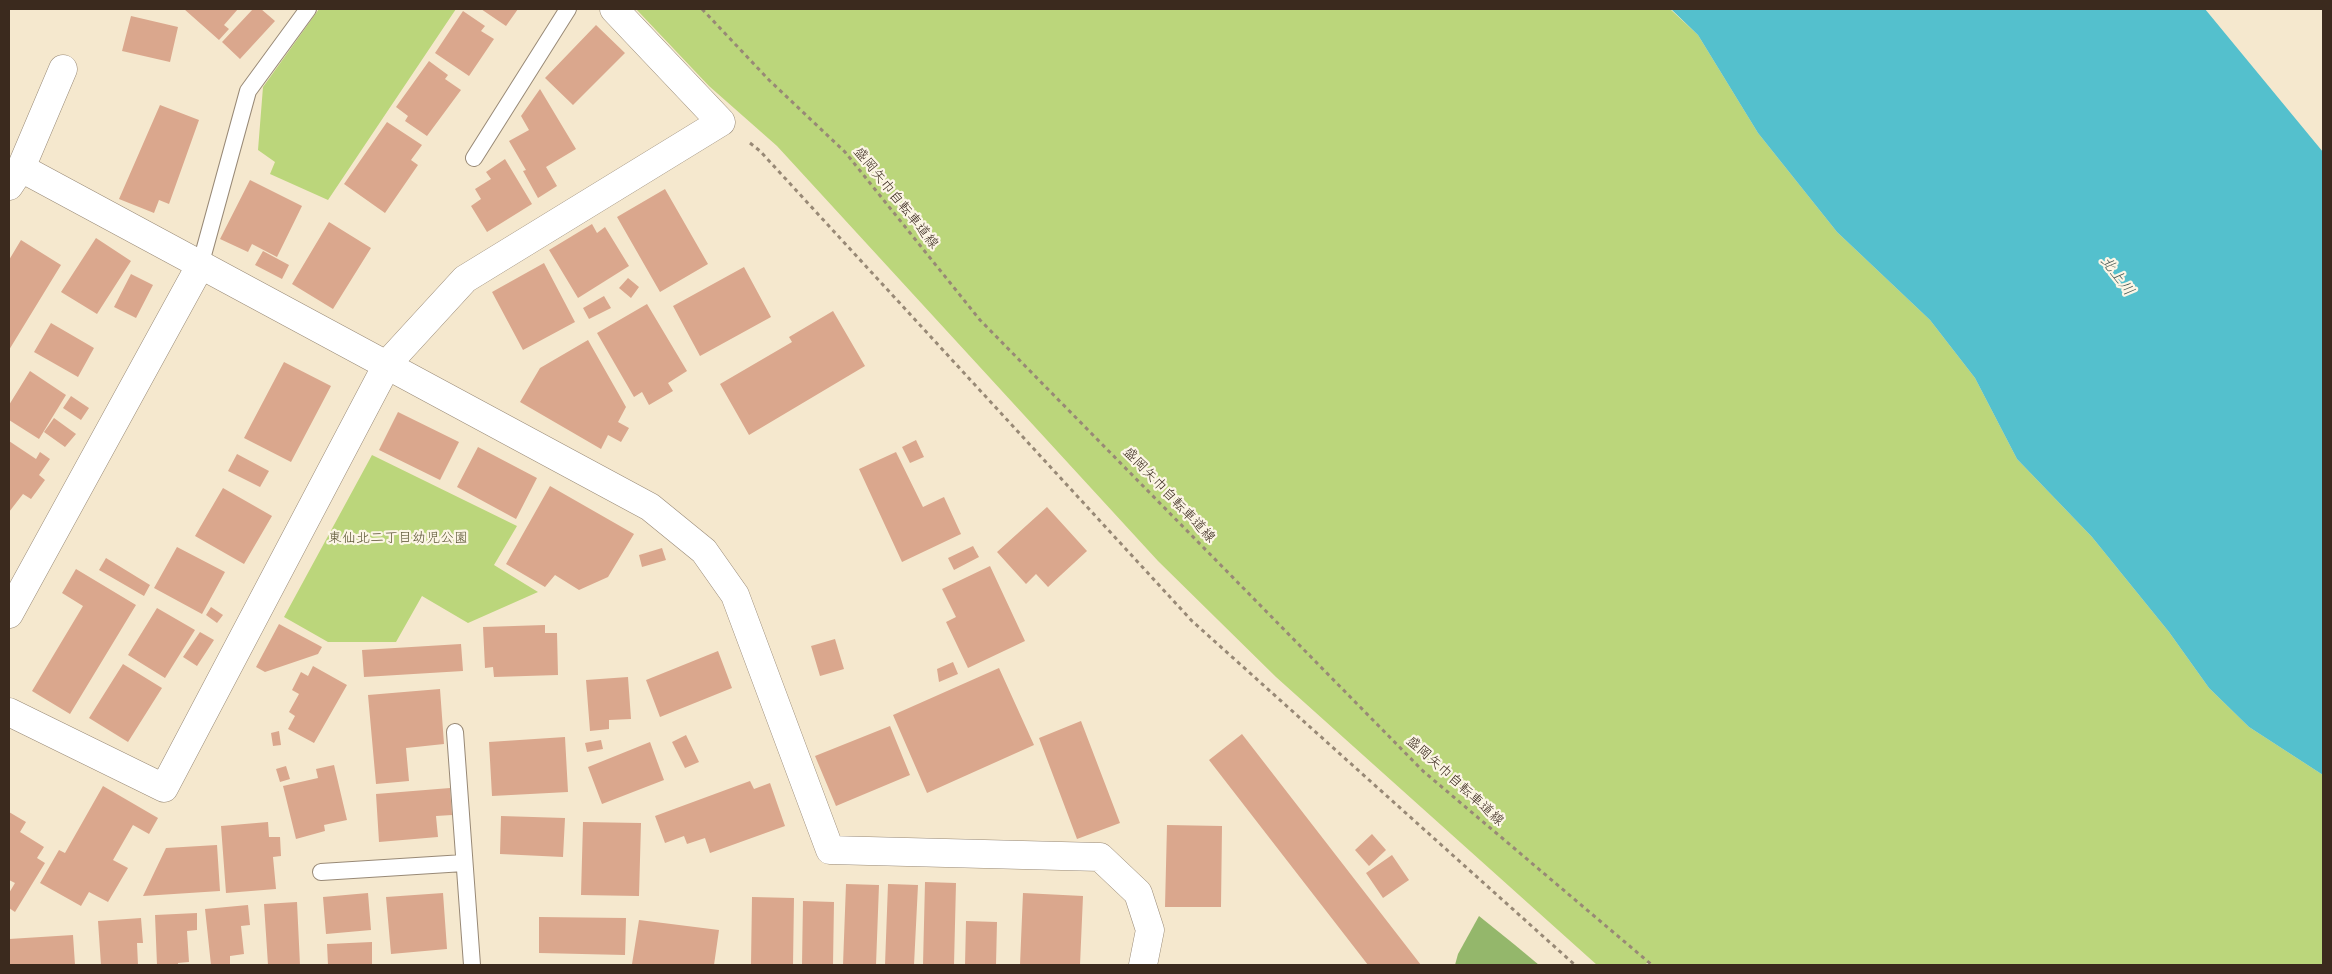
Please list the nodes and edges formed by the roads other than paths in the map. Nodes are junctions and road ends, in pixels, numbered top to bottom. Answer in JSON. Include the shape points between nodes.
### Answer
{"nodes":[{"id":1,"x":308,"y":9,"type":"edge"},
{"id":2,"x":568,"y":9,"type":"edge"},
{"id":3,"x":614,"y":9,"type":"edge"},
{"id":4,"x":63,"y":69,"type":"dead end"},
{"id":5,"x":474,"y":158,"type":"dead end"},
{"id":6,"x":15,"y":177,"type":"edge"},
{"id":7,"x":200,"y":266,"type":"junction"},
{"id":8,"x":388,"y":364,"type":"junction"},
{"id":9,"x":9,"y":614,"type":"edge"},
{"id":10,"x":9,"y":712,"type":"edge"},
{"id":11,"x":455,"y":732,"type":"dead end"},
{"id":12,"x":464,"y":863,"type":"junction"},
{"id":13,"x":321,"y":872,"type":"dead end"},
{"id":14,"x":472,"y":965,"type":"edge"},
{"id":15,"x":1143,"y":965,"type":"edge"}],
"edges":[{"from":1,"to":7,"type":"lane","via":[[248,91]]},
{"from":2,"to":5,"type":"lane"},
{"from":3,"to":8,"type":"street","via":[[721,122],[465,280]]},
{"from":4,"to":6,"type":"street"},
{"from":6,"to":7,"type":"street"},
{"from":7,"to":8,"type":"street"},
{"from":7,"to":9,"type":"street"},
{"from":8,"to":10,"type":"street","via":[[164,788]]},
{"from":8,"to":15,"type":"street","via":[[650,507],[704,551],[735,595],[830,850],[1100,857],[1138,893],[1150,930]]},
{"from":11,"to":12,"type":"lane"},
{"from":12,"to":13,"type":"lane"},
{"from":12,"to":14,"type":"lane"}]}
